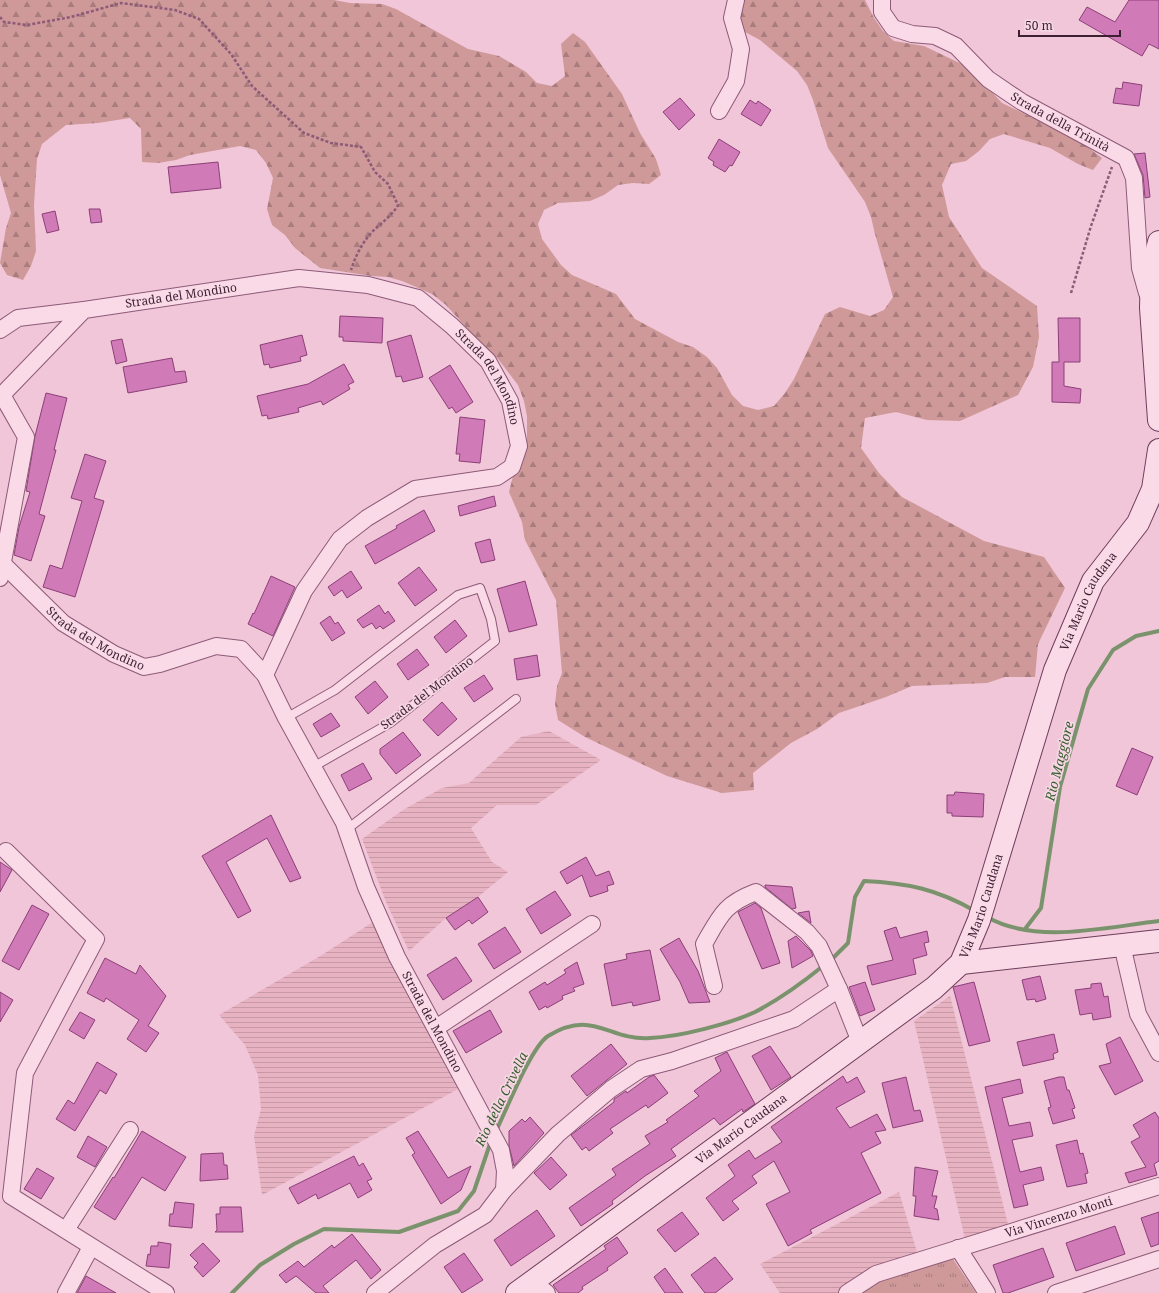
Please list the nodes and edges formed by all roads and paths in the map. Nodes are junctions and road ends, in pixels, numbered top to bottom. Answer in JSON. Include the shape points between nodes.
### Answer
{"nodes":[{"id":1,"x":736,"y":0,"type":"edge"},
{"id":2,"x":882,"y":0,"type":"edge"},
{"id":3,"x":0,"y":17,"type":"edge"},
{"id":4,"x":719,"y":111,"type":"dead end"},
{"id":5,"x":1119,"y":154,"type":"junction"},
{"id":6,"x":1159,"y":242,"type":"edge"},
{"id":7,"x":349,"y":283,"type":"junction"},
{"id":8,"x":1071,"y":293,"type":"dead end"},
{"id":9,"x":1151,"y":308,"type":"junction"},
{"id":10,"x":84,"y":310,"type":"junction"},
{"id":11,"x":0,"y":330,"type":"edge"},
{"id":12,"x":1159,"y":420,"type":"edge"},
{"id":13,"x":1159,"y":450,"type":"edge"},
{"id":14,"x":1,"y":571,"type":"edge"},
{"id":15,"x":265,"y":675,"type":"junction"},
{"id":16,"x":516,"y":699,"type":"dead end"},
{"id":17,"x":286,"y":718,"type":"junction"},
{"id":18,"x":313,"y":767,"type":"junction"},
{"id":19,"x":346,"y":830,"type":"junction"},
{"id":20,"x":6,"y":851,"type":"dead end"},
{"id":21,"x":592,"y":924,"type":"dead end"},
{"id":22,"x":1159,"y":941,"type":"edge"},
{"id":23,"x":1122,"y":945,"type":"junction"},
{"id":24,"x":961,"y":963,"type":"junction"},
{"id":25,"x":714,"y":986,"type":"dead end"},
{"id":26,"x":839,"y":989,"type":"junction"},
{"id":27,"x":436,"y":1028,"type":"junction"},
{"id":28,"x":860,"y":1042,"type":"junction"},
{"id":29,"x":1159,"y":1054,"type":"edge"},
{"id":30,"x":130,"y":1130,"type":"dead end"},
{"id":31,"x":1159,"y":1186,"type":"edge"},
{"id":32,"x":504,"y":1190,"type":"junction"},
{"id":33,"x":66,"y":1230,"type":"junction"},
{"id":34,"x":91,"y":1247,"type":"junction"},
{"id":35,"x":958,"y":1248,"type":"junction"},
{"id":36,"x":1159,"y":1259,"type":"edge"},
{"id":37,"x":533,"y":1289,"type":"edge"},
{"id":38,"x":66,"y":1293,"type":"edge"},
{"id":39,"x":166,"y":1293,"type":"edge"},
{"id":40,"x":375,"y":1293,"type":"edge"},
{"id":41,"x":847,"y":1293,"type":"edge"},
{"id":42,"x":987,"y":1293,"type":"edge"},
{"id":43,"x":1056,"y":1293,"type":"edge"}],
"edges":[{"from":1,"to":4,"type":"street","via":[[732,18],[740,49],[736,81]]},
{"from":2,"to":5,"type":"street","name":"Strada della Trinità","via":[[882,12],[893,28],[912,34],[935,36],[956,46],[988,79],[1022,102]]},
{"from":3,"to":7,"type":"path","via":[[4,22],[27,26],[121,3],[175,10],[199,19],[231,54],[252,86],[304,133],[331,143],[361,147],[376,172],[388,184],[398,205],[357,251]]},
{"from":5,"to":8,"type":"path","via":[[1108,174]]},
{"from":5,"to":9,"type":"street","name":"Strada della Trinità","via":[[1126,158],[1134,178],[1140,268]]},
{"from":6,"to":9,"type":"main road","via":[[1152,270]]},
{"from":7,"to":10,"type":"street","name":"Strada del Mondino","via":[[299,278]]},
{"from":7,"to":15,"type":"street","name":"Strada del Mondino","via":[[368,285],[418,298],[452,326],[488,361],[510,401],[519,446],[512,467],[497,477],[415,489],[367,518],[340,539],[304,592]]},
{"from":9,"to":12,"type":"main road"},
{"from":10,"to":11,"type":"street","name":"Strada del Mondino","via":[[18,318]]},
{"from":10,"to":14,"type":"street","name":"Strada del Mondino","via":[[2,395],[26,437]]},
{"from":13,"to":24,"type":"main road","name":"Via Mario Caudana","via":[[1153,489],[1138,523],[1093,581],[1055,670],[981,912]]},
{"from":14,"to":15,"type":"street","name":"Strada del Mondino","via":[[63,623],[114,654],[144,667],[216,646],[241,649]]},
{"from":15,"to":17,"type":"street","name":"Strada del Mondino"},
{"from":16,"to":19,"type":"lane"},
{"from":17,"to":18,"type":"street","name":"Strada del Mondino"},
{"from":17,"to":18,"type":"lane","name":"Strada del Mondino","via":[[335,690],[458,595],[480,588],[491,618],[495,641],[390,723]]},
{"from":18,"to":19,"type":"street","name":"Strada del Mondino"},
{"from":19,"to":27,"type":"street","name":"Strada del Mondino","via":[[366,887],[397,957]]},
{"from":20,"to":33,"type":"street","via":[[96,939],[25,1073],[11,1196]]},
{"from":21,"to":27,"type":"street"},
{"from":22,"to":23,"type":"main road"},
{"from":23,"to":24,"type":"main road"},
{"from":23,"to":29,"type":"street","via":[[1138,1014]]},
{"from":24,"to":28,"type":"main road","name":"Via Mario Caudana","via":[[934,988]]},
{"from":25,"to":26,"type":"street","via":[[704,944],[727,907],[756,892],[807,932],[819,946]]},
{"from":26,"to":28,"type":"street"},
{"from":26,"to":32,"type":"street","via":[[794,1019],[672,1061],[641,1069],[611,1089],[558,1134]]},
{"from":27,"to":32,"type":"street","name":"Strada del Mondino","via":[[501,1150],[505,1171]]},
{"from":28,"to":37,"type":"main road","name":"Via Mario Caudana"},
{"from":30,"to":33,"type":"street"},
{"from":31,"to":35,"type":"street","name":"Via Vincenzo Monti"},
{"from":32,"to":40,"type":"street","via":[[485,1215],[435,1245]]},
{"from":33,"to":34,"type":"street"},
{"from":34,"to":38,"type":"street"},
{"from":34,"to":39,"type":"street"},
{"from":35,"to":41,"type":"street","name":"Via Vincenzo Monti","via":[[876,1274]]},
{"from":35,"to":42,"type":"street"},
{"from":36,"to":43,"type":"street"}]}
